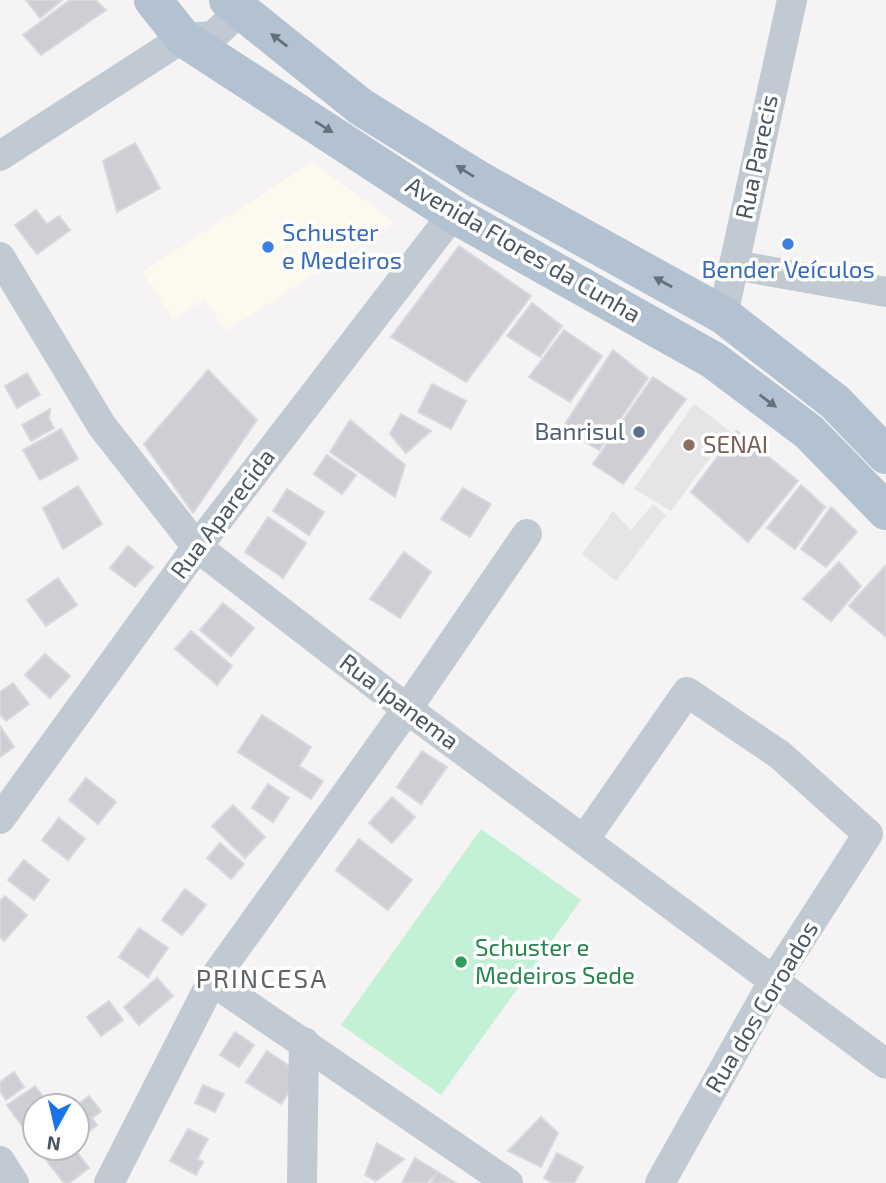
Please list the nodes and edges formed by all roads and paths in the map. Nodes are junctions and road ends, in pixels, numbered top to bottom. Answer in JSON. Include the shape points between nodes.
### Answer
{"nodes":[{"id":1,"x":153,"y":0,"type":"edge"},
{"id":2,"x":180,"y":0,"type":"edge"},
{"id":3,"x":792,"y":0,"type":"edge"},
{"id":4,"x":231,"y":2,"type":"edge"},
{"id":5,"x":183,"y":38,"type":"junction"},
{"id":6,"x":0,"y":156,"type":"edge"},
{"id":7,"x":453,"y":214,"type":"junction"},
{"id":8,"x":0,"y":257,"type":"edge"},
{"id":9,"x":734,"y":265,"type":"junction"},
{"id":10,"x":886,"y":292,"type":"edge"},
{"id":11,"x":723,"y":315,"type":"junction"},
{"id":12,"x":886,"y":455,"type":"edge"},
{"id":13,"x":886,"y":511,"type":"edge"},
{"id":14,"x":527,"y":534,"type":"dead end"},
{"id":15,"x":197,"y":547,"type":"junction"},
{"id":16,"x":407,"y":709,"type":"junction"},
{"id":17,"x":0,"y":819,"type":"edge"},
{"id":18,"x":584,"y":840,"type":"junction"},
{"id":19,"x":774,"y":980,"type":"junction"},
{"id":20,"x":212,"y":981,"type":"junction"},
{"id":21,"x":304,"y":1042,"type":"junction"},
{"id":22,"x":886,"y":1064,"type":"edge"},
{"id":23,"x":0,"y":1161,"type":"edge"},
{"id":24,"x":14,"y":1183,"type":"edge"},
{"id":25,"x":109,"y":1183,"type":"edge"},
{"id":26,"x":302,"y":1183,"type":"edge"},
{"id":27,"x":508,"y":1183,"type":"edge"},
{"id":28,"x":660,"y":1183,"type":"edge"}],
"edges":[{"from":1,"to":5,"type":"main road","name":"Avenida Flores da Cunha"},
{"from":2,"to":5,"type":"street","via":[[177,10]]},
{"from":3,"to":9,"type":"street","name":"Rua Parecis"},
{"from":4,"to":5,"type":"street","via":[[228,22],[213,36]]},
{"from":11,"to":4,"type":"main road","name":"Avenida Flores da Cunha","one_way":true,"via":[[479,180],[361,107]]},
{"from":5,"to":6,"type":"street"},
{"from":5,"to":7,"type":"main road","name":"Avenida Flores da Cunha","one_way":true},
{"from":7,"to":13,"type":"main road","name":"Avenida Flores da Cunha","one_way":true,"via":[[713,360],[809,432]]},
{"from":7,"to":15,"type":"street","name":"Rua Aparecida"},
{"from":8,"to":15,"type":"street","name":"Rua Ipanema","via":[[102,426]]},
{"from":9,"to":10,"type":"street"},
{"from":9,"to":11,"type":"street","name":"Rua Parecis"},
{"from":11,"to":12,"type":"main road","name":"Avenida Flores da Cunha","via":[[835,402]]},
{"from":14,"to":16,"type":"street"},
{"from":15,"to":16,"type":"street","name":"Rua Ipanema"},
{"from":15,"to":17,"type":"street","name":"Rua Aparecida"},
{"from":16,"to":18,"type":"street","name":"Rua Ipanema"},
{"from":16,"to":20,"type":"street"},
{"from":18,"to":19,"type":"street","name":"Rua Ipanema"},
{"from":18,"to":19,"type":"street","name":"Rua dos Coroados","via":[[687,692],[780,755],[868,834]]},
{"from":19,"to":22,"type":"street","name":"Rua Ipanema"},
{"from":19,"to":28,"type":"street","name":"Rua dos Coroados"},
{"from":20,"to":21,"type":"street"},
{"from":20,"to":25,"type":"street"},
{"from":21,"to":26,"type":"street"},
{"from":21,"to":27,"type":"street"},
{"from":23,"to":24,"type":"street"}]}
